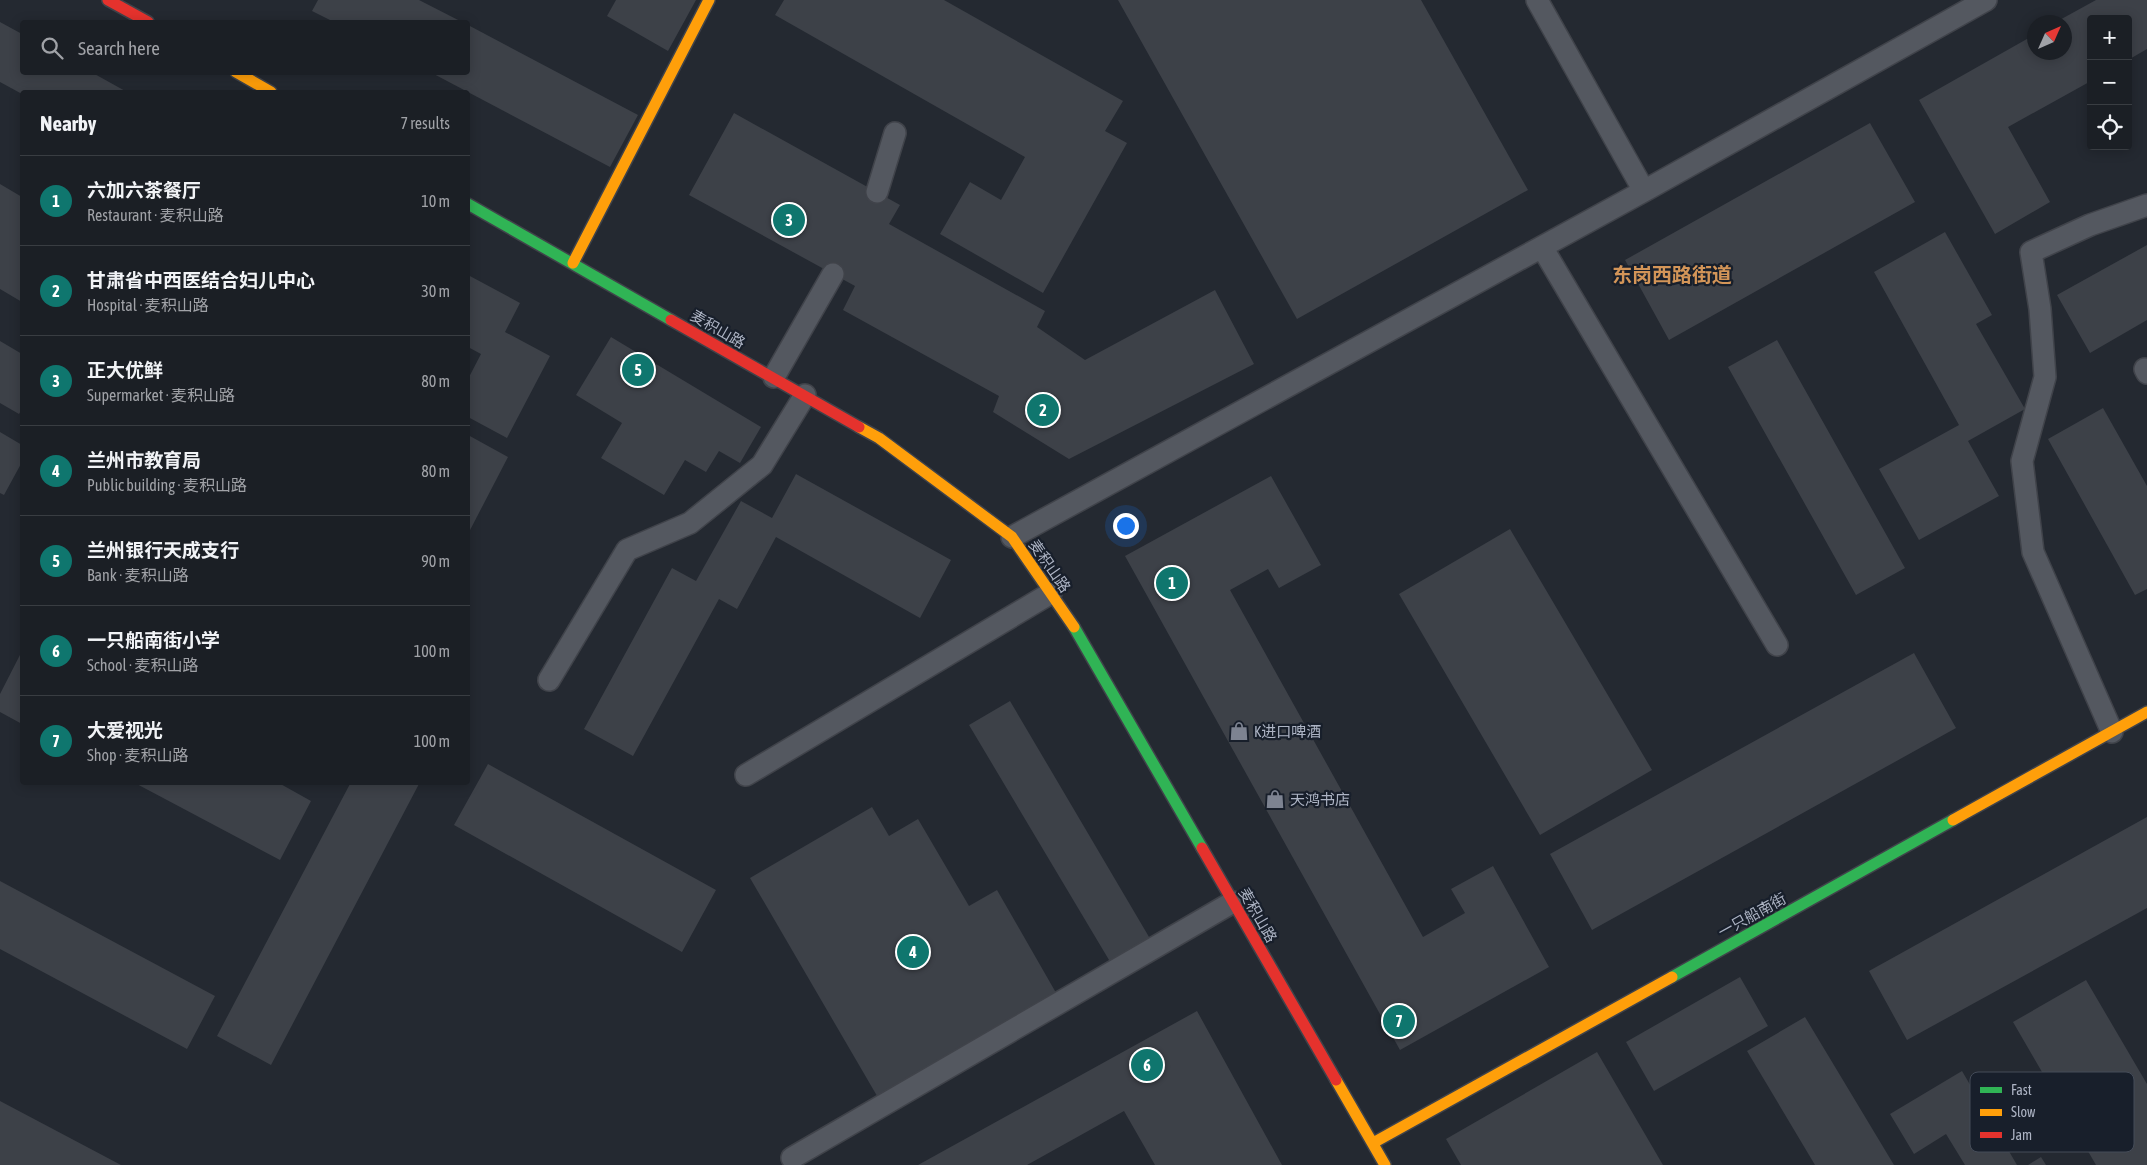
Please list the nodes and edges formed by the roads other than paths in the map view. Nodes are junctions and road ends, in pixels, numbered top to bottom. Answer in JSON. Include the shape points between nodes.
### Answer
{"nodes":[{"id":1,"x":108,"y":0,"type":"edge"},
{"id":2,"x":709,"y":0,"type":"edge"},
{"id":3,"x":1537,"y":0,"type":"edge"},
{"id":4,"x":1986,"y":0,"type":"edge"},
{"id":5,"x":144,"y":20,"type":"edge"},
{"id":6,"x":241,"y":75,"type":"edge"},
{"id":7,"x":268,"y":90,"type":"edge"},
{"id":8,"x":894,"y":133,"type":"dead end"},
{"id":9,"x":1644,"y":191,"type":"junction"},
{"id":10,"x":877,"y":192,"type":"dead end"},
{"id":11,"x":470,"y":205,"type":"edge"},
{"id":12,"x":2147,"y":205,"type":"edge"},
{"id":13,"x":1542,"y":246,"type":"junction"},
{"id":14,"x":573,"y":263,"type":"junction"},
{"id":15,"x":833,"y":274,"type":"dead end"},
{"id":16,"x":774,"y":377,"type":"junction"},
{"id":17,"x":804,"y":395,"type":"junction"},
{"id":18,"x":1012,"y":537,"type":"junction"},
{"id":19,"x":1051,"y":593,"type":"junction"},
{"id":20,"x":1777,"y":645,"type":"dead end"},
{"id":21,"x":549,"y":680,"type":"dead end"},
{"id":22,"x":2147,"y":712,"type":"edge"},
{"id":23,"x":2112,"y":732,"type":"junction"},
{"id":24,"x":746,"y":775,"type":"dead end"},
{"id":25,"x":1233,"y":902,"type":"junction"},
{"id":26,"x":1372,"y":1143,"type":"junction"},
{"id":27,"x":792,"y":1158,"type":"dead end"},
{"id":28,"x":1385,"y":1165,"type":"edge"}],
"edges":[{"from":1,"to":5,"type":"street"},
{"from":2,"to":14,"type":"street"},
{"from":3,"to":9,"type":"lane"},
{"from":4,"to":9,"type":"lane"},
{"from":6,"to":7,"type":"street"},
{"from":8,"to":10,"type":"lane"},
{"from":9,"to":13,"type":"lane"},
{"from":11,"to":14,"type":"street","name":"麦积山路"},
{"from":12,"to":23,"type":"lane","via":[[2090,225],[2031,252],[2045,377],[2022,461],[2033,552]]},
{"from":13,"to":18,"type":"lane"},
{"from":13,"to":20,"type":"lane"},
{"from":14,"to":16,"type":"street","name":"麦积山路"},
{"from":15,"to":16,"type":"lane"},
{"from":16,"to":17,"type":"street","name":"麦积山路"},
{"from":17,"to":18,"type":"street","name":"麦积山路","via":[[879,438]]},
{"from":17,"to":21,"type":"lane","via":[[762,464],[690,523],[627,550]]},
{"from":18,"to":19,"type":"street","name":"麦积山路"},
{"from":19,"to":24,"type":"lane"},
{"from":19,"to":25,"type":"street","name":"麦积山路","via":[[1072,623]]},
{"from":22,"to":23,"type":"street","name":"一只船南街"},
{"from":23,"to":26,"type":"street","name":"一只船南街"},
{"from":25,"to":26,"type":"street","name":"麦积山路"},
{"from":25,"to":27,"type":"lane"},
{"from":26,"to":28,"type":"street","name":"麦积山路"}]}
